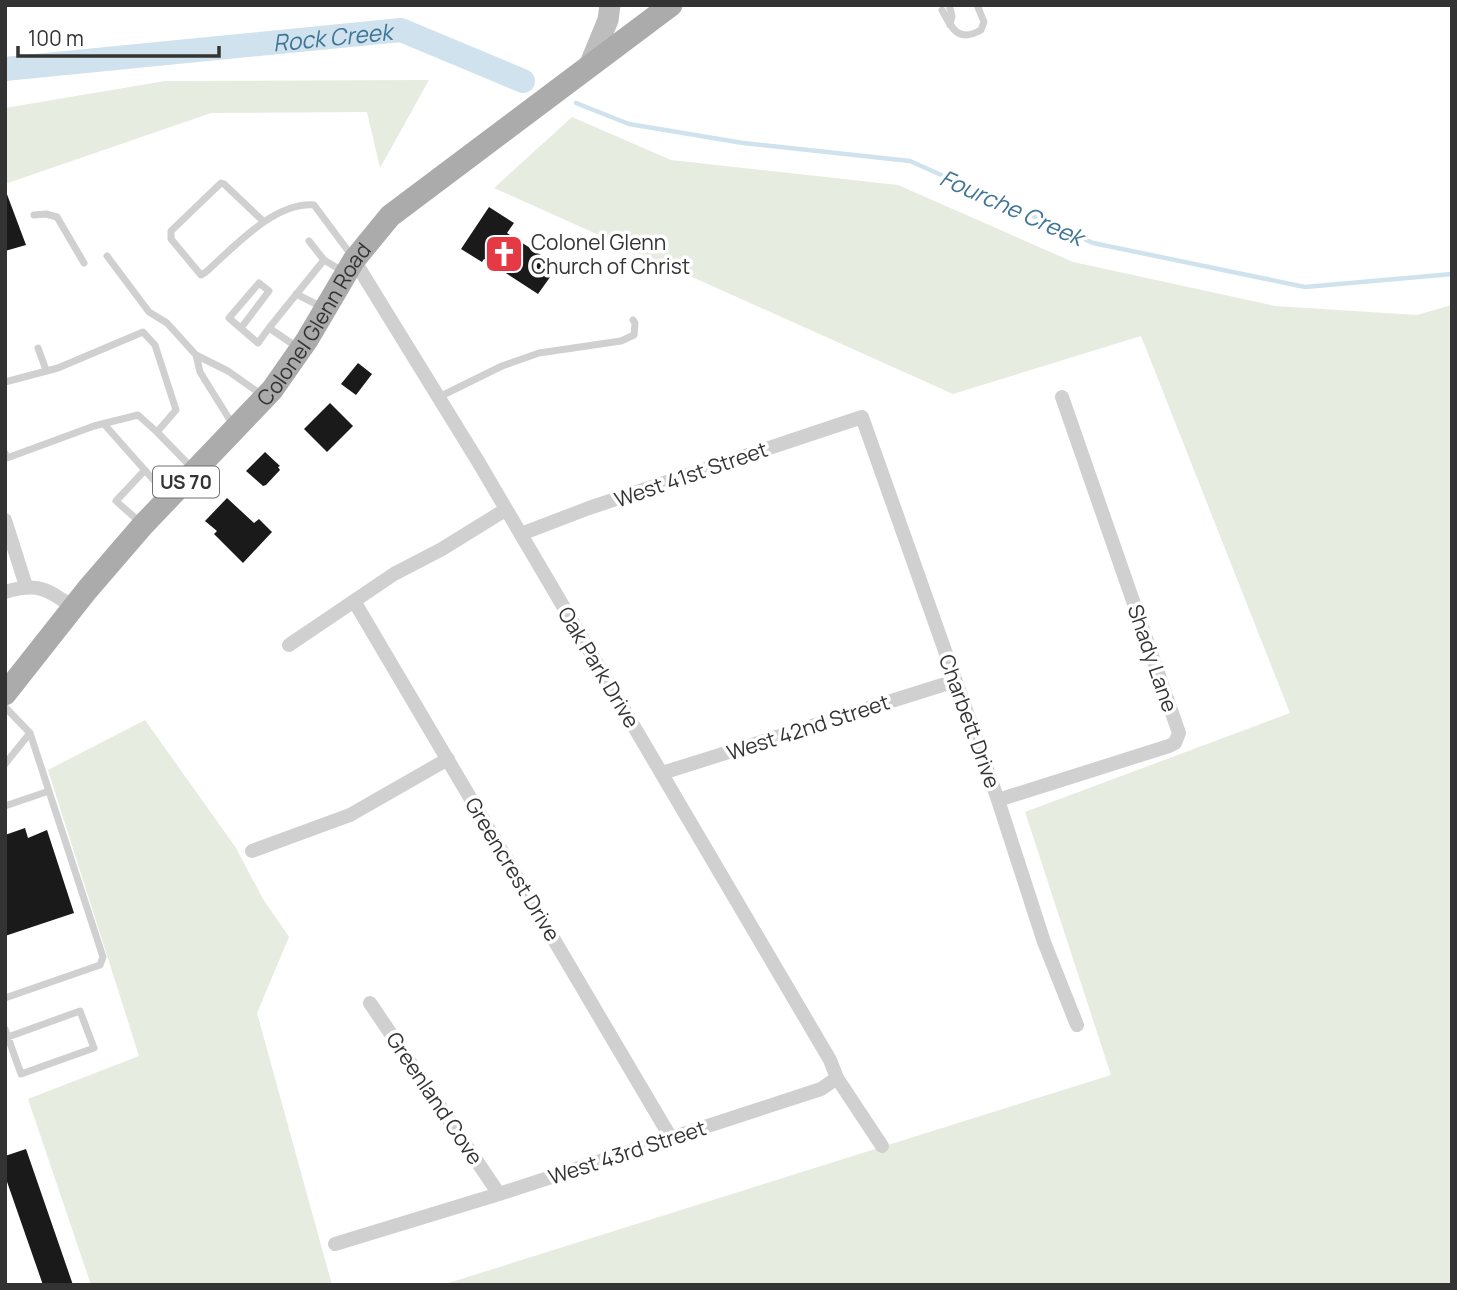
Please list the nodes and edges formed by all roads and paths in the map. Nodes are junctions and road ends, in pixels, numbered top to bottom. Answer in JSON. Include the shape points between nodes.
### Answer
{"nodes":[{"id":1,"x":610,"y":5,"type":"edge"},
{"id":2,"x":671,"y":5,"type":"edge"},
{"id":3,"x":978,"y":5,"type":"edge"},
{"id":4,"x":946,"y":8,"type":"edge"},
{"id":5,"x":589,"y":66,"type":"junction"},
{"id":6,"x":34,"y":215,"type":"dead end"},
{"id":7,"x":262,"y":221,"type":"junction"},
{"id":8,"x":309,"y":241,"type":"dead end"},
{"id":9,"x":107,"y":256,"type":"dead end"},
{"id":10,"x":324,"y":260,"type":"junction"},
{"id":11,"x":84,"y":263,"type":"dead end"},
{"id":12,"x":350,"y":267,"type":"junction"},
{"id":13,"x":296,"y":294,"type":"junction"},
{"id":14,"x":325,"y":308,"type":"junction"},
{"id":15,"x":633,"y":320,"type":"dead end"},
{"id":16,"x":241,"y":328,"type":"junction"},
{"id":17,"x":269,"y":328,"type":"junction"},
{"id":18,"x":38,"y":348,"type":"dead end"},
{"id":19,"x":300,"y":349,"type":"junction"},
{"id":20,"x":196,"y":355,"type":"junction"},
{"id":21,"x":46,"y":370,"type":"junction"},
{"id":22,"x":5,"y":382,"type":"edge"},
{"id":23,"x":266,"y":397,"type":"junction"},
{"id":24,"x":1062,"y":397,"type":"dead end"},
{"id":25,"x":437,"y":398,"type":"junction"},
{"id":26,"x":862,"y":417,"type":"joint"},
{"id":27,"x":104,"y":424,"type":"junction"},
{"id":28,"x":235,"y":429,"type":"junction"},
{"id":29,"x":157,"y":432,"type":"junction"},
{"id":30,"x":5,"y":453,"type":"edge"},
{"id":31,"x":145,"y":470,"type":"junction"},
{"id":32,"x":196,"y":472,"type":"junction"},
{"id":33,"x":170,"y":499,"type":"junction"},
{"id":34,"x":505,"y":510,"type":"junction"},
{"id":35,"x":5,"y":520,"type":"edge"},
{"id":36,"x":144,"y":526,"type":"junction"},
{"id":37,"x":521,"y":534,"type":"junction"},
{"id":38,"x":26,"y":586,"type":"junction"},
{"id":39,"x":5,"y":592,"type":"edge"},
{"id":40,"x":354,"y":601,"type":"junction"},
{"id":41,"x":74,"y":608,"type":"junction"},
{"id":42,"x":289,"y":645,"type":"dead end"},
{"id":43,"x":955,"y":681,"type":"junction"},
{"id":44,"x":5,"y":694,"type":"edge"},
{"id":45,"x":5,"y":707,"type":"edge"},
{"id":46,"x":30,"y":733,"type":"junction"},
{"id":47,"x":448,"y":759,"type":"junction"},
{"id":48,"x":5,"y":764,"type":"edge"},
{"id":49,"x":662,"y":773,"type":"junction"},
{"id":50,"x":49,"y":791,"type":"junction"},
{"id":51,"x":998,"y":800,"type":"junction"},
{"id":52,"x":5,"y":806,"type":"edge"},
{"id":53,"x":252,"y":851,"type":"dead end"},
{"id":54,"x":5,"y":998,"type":"edge"},
{"id":55,"x":370,"y":1003,"type":"dead end"},
{"id":56,"x":1077,"y":1025,"type":"dead end"},
{"id":57,"x":7,"y":1033,"type":"edge"},
{"id":58,"x":837,"y":1078,"type":"junction"},
{"id":59,"x":671,"y":1138,"type":"junction"},
{"id":60,"x":883,"y":1146,"type":"dead end"},
{"id":61,"x":499,"y":1194,"type":"junction"},
{"id":62,"x":335,"y":1244,"type":"dead end"}],
"edges":[{"from":1,"to":5,"type":"main road"},
{"from":2,"to":5,"type":"main road","name":"Colonel Glenn Road","number":"US 70"},
{"from":3,"to":4,"type":"lane","via":[[984,22],[971,36],[961,36],[950,25],[952,16]]},
{"from":5,"to":12,"type":"main road","name":"Colonel Glenn Road","number":"US 70","via":[[390,216]]},
{"from":6,"to":11,"type":"lane","via":[[57,217]]},
{"from":7,"to":7,"type":"lane","via":[[201,275],[171,239],[171,231],[220,183]]},
{"from":7,"to":12,"type":"lane","via":[[314,205],[344,243]]},
{"from":8,"to":10,"type":"lane"},
{"from":9,"to":20,"type":"lane","via":[[149,312],[167,323]]},
{"from":10,"to":12,"type":"lane"},
{"from":10,"to":13,"type":"lane"},
{"from":12,"to":14,"type":"main road","name":"Colonel Glenn Road","number":"US 70"},
{"from":12,"to":25,"type":"street","name":"Oak Park Drive"},
{"from":13,"to":14,"type":"lane"},
{"from":13,"to":17,"type":"lane"},
{"from":14,"to":19,"type":"main road","name":"Colonel Glenn Road","number":"US 70"},
{"from":15,"to":25,"type":"lane","via":[[634,335],[621,341],[539,353]]},
{"from":16,"to":16,"type":"lane","via":[[229,318],[259,283],[269,291]]},
{"from":16,"to":17,"type":"lane","via":[[258,344]]},
{"from":17,"to":19,"type":"lane"},
{"from":18,"to":21,"type":"lane"},
{"from":19,"to":23,"type":"main road","name":"Colonel Glenn Road","number":"US 70"},
{"from":20,"to":23,"type":"lane"},
{"from":20,"to":28,"type":"lane","via":[[200,372]]},
{"from":21,"to":22,"type":"lane"},
{"from":21,"to":29,"type":"lane","via":[[143,332],[155,345],[176,410]]},
{"from":23,"to":28,"type":"main road","name":"Colonel Glenn Road","number":"US 70"},
{"from":24,"to":51,"type":"street","name":"Shady Lane","via":[[1179,733],[1169,746]]},
{"from":25,"to":34,"type":"street","name":"Oak Park Drive"},
{"from":26,"to":37,"type":"street","name":"West 41st Street"},
{"from":26,"to":43,"type":"street","name":"Charbett Drive"},
{"from":27,"to":29,"type":"lane","via":[[138,415]]},
{"from":27,"to":30,"type":"lane","via":[[7,458]]},
{"from":27,"to":31,"type":"lane"},
{"from":28,"to":32,"type":"main road","name":"Colonel Glenn Road","number":"US 70"},
{"from":29,"to":32,"type":"lane"},
{"from":31,"to":33,"type":"lane"},
{"from":31,"to":36,"type":"lane","via":[[116,501]]},
{"from":32,"to":33,"type":"main road","name":"Colonel Glenn Road","number":"US 70"},
{"from":33,"to":36,"type":"main road","name":"Colonel Glenn Road","number":"US 70"},
{"from":34,"to":37,"type":"street","name":"Oak Park Drive"},
{"from":34,"to":40,"type":"street"},
{"from":35,"to":38,"type":"street"},
{"from":36,"to":41,"type":"main road","name":"Colonel Glenn Road","number":"US 70"},
{"from":37,"to":49,"type":"street","name":"Oak Park Drive"},
{"from":38,"to":39,"type":"street"},
{"from":38,"to":41,"type":"street","via":[[50,592]]},
{"from":40,"to":42,"type":"street"},
{"from":40,"to":47,"type":"street","name":"Greencrest Drive"},
{"from":41,"to":44,"type":"main road","name":"Colonel Glenn Road","number":"US 70"},
{"from":43,"to":49,"type":"street","name":"West 42nd Street"},
{"from":43,"to":51,"type":"street","name":"Charbett Drive"},
{"from":45,"to":46,"type":"lane"},
{"from":46,"to":48,"type":"lane"},
{"from":46,"to":50,"type":"lane"},
{"from":47,"to":53,"type":"street","via":[[350,815]]},
{"from":47,"to":59,"type":"street","name":"Greencrest Drive"},
{"from":49,"to":58,"type":"street","name":"Oak Park Drive"},
{"from":50,"to":52,"type":"lane"},
{"from":50,"to":54,"type":"lane","via":[[103,957],[100,965]]},
{"from":51,"to":56,"type":"street","name":"Charbett Drive","via":[[1044,942]]},
{"from":55,"to":61,"type":"street","name":"Greenland Cove"},
{"from":57,"to":57,"type":"lane","via":[[21,1074],[94,1048],[80,1011]]},
{"from":58,"to":59,"type":"street","name":"West 43rd Street","via":[[821,1089]]},
{"from":58,"to":60,"type":"street"},
{"from":59,"to":61,"type":"street","name":"West 43rd Street"},
{"from":61,"to":62,"type":"street","name":"West 43rd Street"}]}
